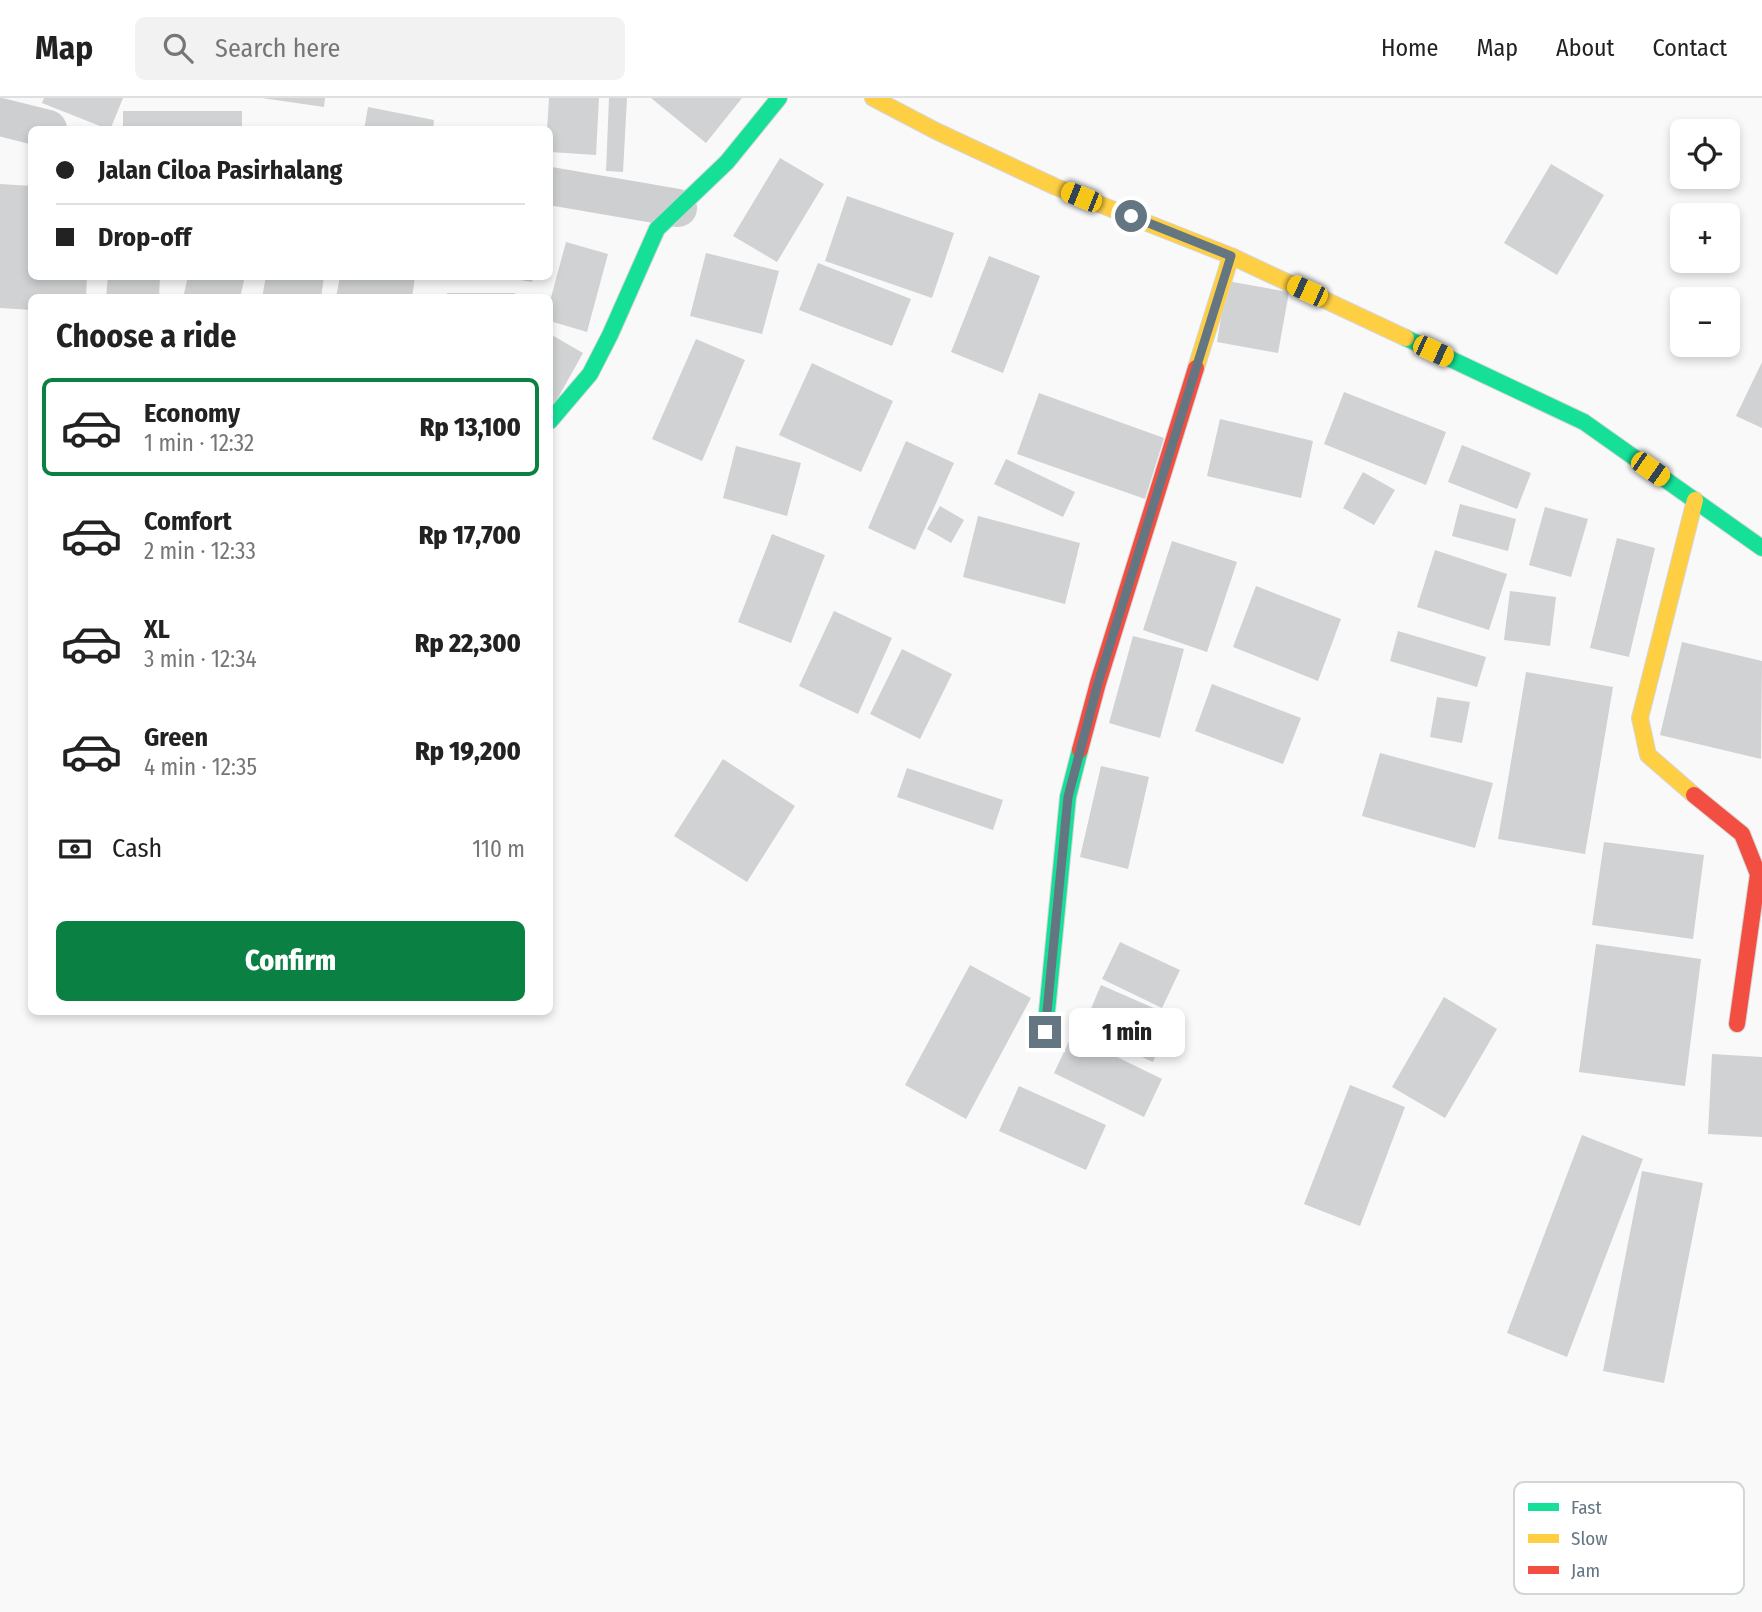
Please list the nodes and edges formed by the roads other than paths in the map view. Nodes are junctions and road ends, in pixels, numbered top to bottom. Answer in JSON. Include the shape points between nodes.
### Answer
{"nodes":[{"id":1,"x":779,"y":98,"type":"edge"},
{"id":2,"x":873,"y":98,"type":"edge"},
{"id":3,"x":0,"y":117,"type":"edge"},
{"id":4,"x":36,"y":126,"type":"edge"},
{"id":5,"x":553,"y":187,"type":"edge"},
{"id":6,"x":678,"y":208,"type":"junction"},
{"id":7,"x":1231,"y":256,"type":"junction"},
{"id":8,"x":553,"y":417,"type":"edge"},
{"id":9,"x":1695,"y":500,"type":"junction"},
{"id":10,"x":1762,"y":548,"type":"edge"},
{"id":11,"x":1737,"y":1024,"type":"dead end"},
{"id":12,"x":1045,"y":1032,"type":"dead end"}],
"edges":[{"from":1,"to":6,"type":"street","via":[[727,162]]},
{"from":2,"to":7,"type":"street","via":[[1056,187]]},
{"from":3,"to":4,"type":"street"},
{"from":5,"to":6,"type":"street"},
{"from":6,"to":8,"type":"street","via":[[651,240],[590,374]]},
{"from":7,"to":9,"type":"street","via":[[1584,422]]},
{"from":7,"to":12,"type":"street","via":[[1098,683],[1068,797]]},
{"from":9,"to":10,"type":"street"},
{"from":9,"to":11,"type":"street","via":[[1640,718],[1648,755],[1742,834],[1758,874]]}]}
